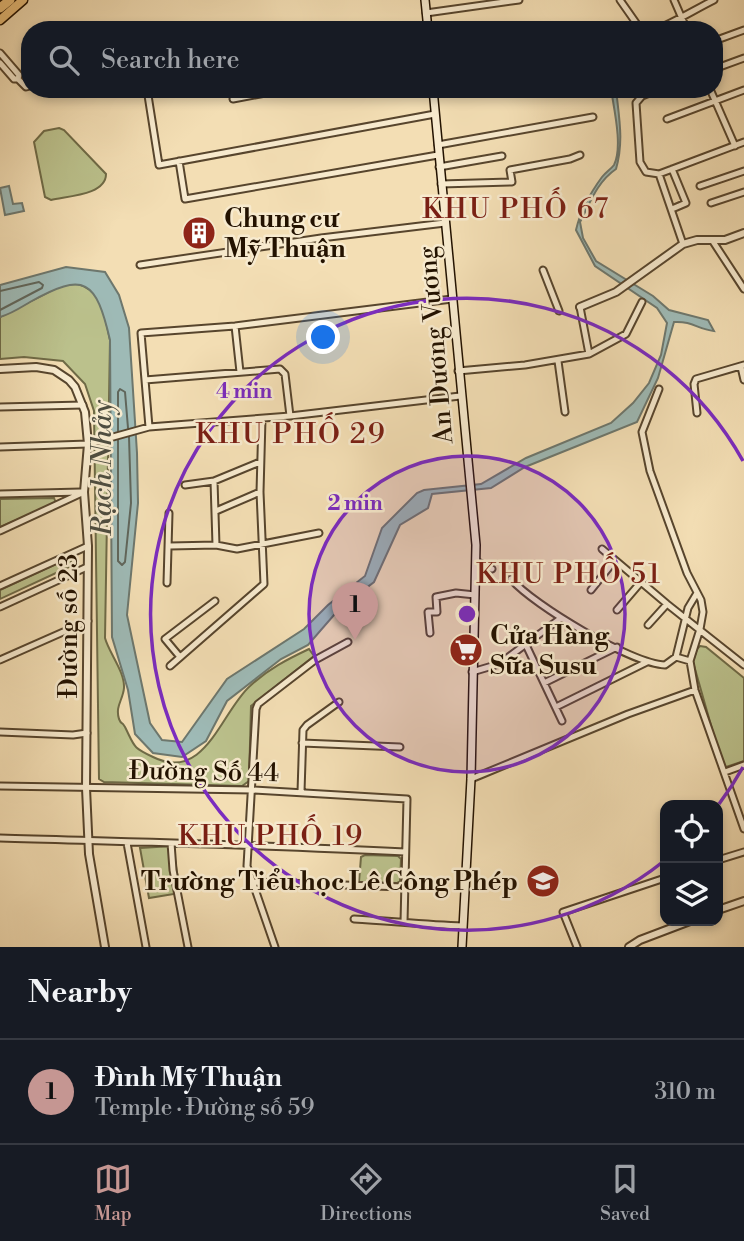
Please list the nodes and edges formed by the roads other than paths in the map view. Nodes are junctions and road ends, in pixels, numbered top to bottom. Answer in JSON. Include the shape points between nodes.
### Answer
{"nodes":[{"id":1,"x":10,"y":0,"type":"edge"},
{"id":2,"x":23,"y":0,"type":"edge"},
{"id":3,"x":425,"y":0,"type":"edge"},
{"id":4,"x":519,"y":0,"type":"edge"},
{"id":5,"x":620,"y":0,"type":"edge"},
{"id":6,"x":674,"y":0,"type":"edge"},
{"id":7,"x":714,"y":0,"type":"edge"},
{"id":8,"x":0,"y":8,"type":"edge"},
{"id":9,"x":426,"y":13,"type":"junction"},
{"id":10,"x":682,"y":15,"type":"junction"},
{"id":11,"x":0,"y":20,"type":"edge"},
{"id":12,"x":427,"y":21,"type":"edge"},
{"id":13,"x":635,"y":21,"type":"edge"},
{"id":14,"x":675,"y":21,"type":"edge"},
{"id":15,"x":684,"y":21,"type":"edge"},
{"id":16,"x":744,"y":30,"type":"edge"},
{"id":17,"x":723,"y":38,"type":"edge"},
{"id":18,"x":0,"y":53,"type":"edge"},
{"id":19,"x":744,"y":58,"type":"edge"},
{"id":20,"x":0,"y":63,"type":"edge"},
{"id":21,"x":723,"y":66,"type":"edge"},
{"id":22,"x":18,"y":79,"type":"junction"},
{"id":23,"x":21,"y":82,"type":"edge"},
{"id":24,"x":744,"y":90,"type":"edge"},
{"id":25,"x":148,"y":98,"type":"edge"},
{"id":26,"x":238,"y":98,"type":"edge"},
{"id":27,"x":434,"y":98,"type":"edge"},
{"id":28,"x":640,"y":98,"type":"edge"},
{"id":29,"x":722,"y":98,"type":"edge"},
{"id":30,"x":723,"y":98,"type":"edge"},
{"id":31,"x":233,"y":99,"type":"dead end"},
{"id":32,"x":716,"y":100,"type":"junction"},
{"id":33,"x":435,"y":114,"type":"junction"},
{"id":34,"x":593,"y":117,"type":"dead end"},
{"id":35,"x":667,"y":119,"type":"dead end"},
{"id":36,"x":744,"y":142,"type":"edge"},
{"id":37,"x":438,"y":145,"type":"junction"},
{"id":38,"x":735,"y":146,"type":"junction"},
{"id":39,"x":438,"y":155,"type":"junction"},
{"id":40,"x":580,"y":155,"type":"dead end"},
{"id":41,"x":502,"y":156,"type":"dead end"},
{"id":42,"x":178,"y":161,"type":"junction"},
{"id":43,"x":439,"y":167,"type":"junction"},
{"id":44,"x":673,"y":169,"type":"junction"},
{"id":45,"x":744,"y":171,"type":"edge"},
{"id":46,"x":659,"y":174,"type":"junction"},
{"id":47,"x":441,"y":184,"type":"junction"},
{"id":48,"x":700,"y":186,"type":"dead end"},
{"id":49,"x":743,"y":195,"type":"edge"},
{"id":50,"x":711,"y":203,"type":"dead end"},
{"id":51,"x":672,"y":209,"type":"junction"},
{"id":52,"x":445,"y":223,"type":"junction"},
{"id":53,"x":744,"y":233,"type":"edge"},
{"id":54,"x":712,"y":240,"type":"junction"},
{"id":55,"x":683,"y":244,"type":"junction"},
{"id":56,"x":140,"y":265,"type":"dead end"},
{"id":57,"x":543,"y":270,"type":"dead end"},
{"id":58,"x":743,"y":286,"type":"edge"},
{"id":59,"x":452,"y":299,"type":"junction"},
{"id":60,"x":642,"y":302,"type":"dead end"},
{"id":61,"x":580,"y":307,"type":"joint"},
{"id":62,"x":559,"y":311,"type":"dead end"},
{"id":63,"x":235,"y":326,"type":"junction"},
{"id":64,"x":589,"y":354,"type":"junction"},
{"id":65,"x":558,"y":361,"type":"junction"},
{"id":66,"x":742,"y":366,"type":"edge"},
{"id":67,"x":0,"y":369,"type":"edge"},
{"id":68,"x":458,"y":371,"type":"junction"},
{"id":69,"x":240,"y":372,"type":"junction"},
{"id":70,"x":145,"y":380,"type":"junction"},
{"id":71,"x":744,"y":380,"type":"edge"},
{"id":72,"x":659,"y":389,"type":"dead end"},
{"id":73,"x":460,"y":396,"type":"junction"},
{"id":74,"x":83,"y":405,"type":"junction"},
{"id":75,"x":0,"y":407,"type":"edge"},
{"id":76,"x":565,"y":412,"type":"dead end"},
{"id":77,"x":697,"y":413,"type":"dead end"},
{"id":78,"x":290,"y":416,"type":"junction"},
{"id":79,"x":262,"y":419,"type":"junction"},
{"id":80,"x":146,"y":428,"type":"junction"},
{"id":81,"x":88,"y":444,"type":"junction"},
{"id":82,"x":0,"y":447,"type":"edge"},
{"id":83,"x":260,"y":462,"type":"junction"},
{"id":84,"x":214,"y":481,"type":"junction"},
{"id":85,"x":185,"y":485,"type":"dead end"},
{"id":86,"x":84,"y":492,"type":"junction"},
{"id":87,"x":260,"y":492,"type":"junction"},
{"id":88,"x":0,"y":494,"type":"edge"},
{"id":89,"x":216,"y":511,"type":"junction"},
{"id":90,"x":169,"y":513,"type":"dead end"},
{"id":91,"x":0,"y":531,"type":"edge"},
{"id":92,"x":319,"y":533,"type":"dead end"},
{"id":93,"x":261,"y":544,"type":"junction"},
{"id":94,"x":216,"y":545,"type":"junction"},
{"id":95,"x":88,"y":546,"type":"junction"},
{"id":96,"x":170,"y":546,"type":"junction"},
{"id":97,"x":602,"y":549,"type":"dead end"},
{"id":98,"x":615,"y":560,"type":"junction"},
{"id":99,"x":476,"y":561,"type":"junction"},
{"id":100,"x":87,"y":567,"type":"junction"},
{"id":101,"x":492,"y":569,"type":"dead end"},
{"id":102,"x":511,"y":579,"type":"dead end"},
{"id":103,"x":641,"y":582,"type":"junction"},
{"id":104,"x":167,"y":583,"type":"dead end"},
{"id":105,"x":0,"y":586,"type":"edge"},
{"id":106,"x":591,"y":590,"type":"dead end"},
{"id":107,"x":697,"y":593,"type":"junction"},
{"id":108,"x":475,"y":595,"type":"junction"},
{"id":109,"x":215,"y":601,"type":"dead end"},
{"id":110,"x":667,"y":604,"type":"junction"},
{"id":111,"x":0,"y":607,"type":"edge"},
{"id":112,"x":617,"y":610,"type":"dead end"},
{"id":113,"x":561,"y":618,"type":"junction"},
{"id":114,"x":686,"y":619,"type":"junction"},
{"id":115,"x":88,"y":621,"type":"junction"},
{"id":116,"x":648,"y":625,"type":"dead end"},
{"id":117,"x":700,"y":629,"type":"junction"},
{"id":118,"x":430,"y":634,"type":"dead end"},
{"id":119,"x":348,"y":642,"type":"dead end"},
{"id":120,"x":526,"y":645,"type":"junction"},
{"id":121,"x":617,"y":647,"type":"junction"},
{"id":122,"x":180,"y":657,"type":"junction"},
{"id":123,"x":676,"y":657,"type":"junction"},
{"id":124,"x":0,"y":660,"type":"edge"},
{"id":125,"x":690,"y":661,"type":"junction"},
{"id":126,"x":647,"y":662,"type":"junction"},
{"id":127,"x":744,"y":665,"type":"edge"},
{"id":128,"x":170,"y":666,"type":"dead end"},
{"id":129,"x":472,"y":672,"type":"junction"},
{"id":130,"x":544,"y":683,"type":"junction"},
{"id":131,"x":695,"y":690,"type":"junction"},
{"id":132,"x":339,"y":702,"type":"dead end"},
{"id":133,"x":556,"y":707,"type":"junction"},
{"id":134,"x":562,"y":721,"type":"dead end"},
{"id":135,"x":0,"y":732,"type":"edge"},
{"id":136,"x":87,"y":733,"type":"junction"},
{"id":137,"x":302,"y":743,"type":"junction"},
{"id":138,"x":400,"y":747,"type":"dead end"},
{"id":139,"x":744,"y":765,"type":"edge"},
{"id":140,"x":725,"y":772,"type":"junction"},
{"id":141,"x":471,"y":779,"type":"junction"},
{"id":142,"x":0,"y":786,"type":"edge"},
{"id":143,"x":86,"y":788,"type":"junction"},
{"id":144,"x":252,"y":790,"type":"junction"},
{"id":145,"x":301,"y":793,"type":"junction"},
{"id":146,"x":741,"y":809,"type":"edge"},
{"id":147,"x":744,"y":829,"type":"edge"},
{"id":148,"x":0,"y":838,"type":"edge"},
{"id":149,"x":88,"y":840,"type":"junction"},
{"id":150,"x":127,"y":843,"type":"junction"},
{"id":151,"x":171,"y":843,"type":"junction"},
{"id":152,"x":249,"y":844,"type":"junction"},
{"id":153,"x":405,"y":852,"type":"junction"},
{"id":154,"x":744,"y":852,"type":"edge"},
{"id":155,"x":723,"y":858,"type":"edge"},
{"id":156,"x":660,"y":880,"type":"edge"},
{"id":157,"x":253,"y":883,"type":"junction"},
{"id":158,"x":404,"y":887,"type":"junction"},
{"id":159,"x":744,"y":901,"type":"edge"},
{"id":160,"x":723,"y":908,"type":"edge"},
{"id":161,"x":354,"y":919,"type":"dead end"},
{"id":162,"x":404,"y":922,"type":"junction"},
{"id":163,"x":463,"y":926,"type":"junction"},
{"id":164,"x":677,"y":926,"type":"edge"},
{"id":165,"x":106,"y":947,"type":"edge"},
{"id":166,"x":146,"y":947,"type":"edge"},
{"id":167,"x":188,"y":947,"type":"edge"},
{"id":168,"x":275,"y":947,"type":"edge"},
{"id":169,"x":462,"y":947,"type":"edge"},
{"id":170,"x":577,"y":947,"type":"edge"},
{"id":171,"x":629,"y":947,"type":"edge"}],
"edges":[{"from":1,"to":8,"type":"highway"},
{"from":2,"to":11,"type":"main road"},
{"from":3,"to":9,"type":"main road"},
{"from":4,"to":9,"type":"street"},
{"from":5,"to":13,"type":"street"},
{"from":6,"to":10,"type":"street"},
{"from":7,"to":10,"type":"street"},
{"from":9,"to":12,"type":"main road"},
{"from":10,"to":14,"type":"street"},
{"from":10,"to":15,"type":"street"},
{"from":16,"to":17,"type":"street"},
{"from":18,"to":22,"type":"street"},
{"from":19,"to":21,"type":"street"},
{"from":20,"to":22,"type":"street"},
{"from":22,"to":23,"type":"street"},
{"from":24,"to":30,"type":"street"},
{"from":25,"to":42,"type":"street","via":[[159,165]]},
{"from":26,"to":31,"type":"street"},
{"from":27,"to":33,"type":"main road","name":"An Dương Vương"},
{"from":28,"to":46,"type":"street","via":[[642,168]]},
{"from":29,"to":32,"type":"street"},
{"from":32,"to":35,"type":"street"},
{"from":32,"to":38,"type":"street"},
{"from":33,"to":37,"type":"main road","name":"An Dương Vương"},
{"from":33,"to":42,"type":"street"},
{"from":34,"to":37,"type":"street"},
{"from":36,"to":38,"type":"street"},
{"from":37,"to":39,"type":"main road","name":"An Dương Vương"},
{"from":38,"to":44,"type":"street"},
{"from":39,"to":42,"type":"street","via":[[185,199]]},
{"from":39,"to":43,"type":"main road","name":"An Dương Vương"},
{"from":40,"to":47,"type":"street","via":[[510,170],[512,182]]},
{"from":41,"to":43,"type":"street"},
{"from":43,"to":47,"type":"main road","name":"An Dương Vương"},
{"from":44,"to":46,"type":"street"},
{"from":44,"to":51,"type":"street","via":[[685,203]]},
{"from":45,"to":48,"type":"street"},
{"from":46,"to":51,"type":"street"},
{"from":47,"to":52,"type":"main road","name":"An Dương Vương"},
{"from":49,"to":50,"type":"street"},
{"from":51,"to":55,"type":"street"},
{"from":52,"to":56,"type":"street"},
{"from":52,"to":59,"type":"main road","name":"An Dương Vương"},
{"from":53,"to":54,"type":"street"},
{"from":54,"to":55,"type":"street"},
{"from":54,"to":58,"type":"street"},
{"from":55,"to":61,"type":"street","via":[[623,288]]},
{"from":57,"to":62,"type":"street"},
{"from":59,"to":63,"type":"street"},
{"from":59,"to":68,"type":"main road","name":"An Dương Vương"},
{"from":60,"to":64,"type":"street","via":[[626,334]]},
{"from":61,"to":64,"type":"street"},
{"from":63,"to":69,"type":"street"},
{"from":63,"to":70,"type":"street","via":[[141,334]]},
{"from":64,"to":65,"type":"street"},
{"from":65,"to":68,"type":"street"},
{"from":65,"to":76,"type":"street"},
{"from":66,"to":71,"type":"street"},
{"from":66,"to":77,"type":"street","via":[[696,379]]},
{"from":67,"to":74,"type":"street","name":"Đường số 23","via":[[54,370],[69,380]]},
{"from":68,"to":73,"type":"main road","name":"An Dương Vương"},
{"from":69,"to":70,"type":"street"},
{"from":69,"to":78,"type":"street","via":[[284,370]]},
{"from":70,"to":80,"type":"street"},
{"from":72,"to":107,"type":"street","via":[[642,432],[650,471]]},
{"from":73,"to":78,"type":"street"},
{"from":73,"to":99,"type":"main road","name":"An Dương Vương"},
{"from":74,"to":75,"type":"street"},
{"from":74,"to":81,"type":"street","name":"Đường số 23"},
{"from":78,"to":79,"type":"street"},
{"from":79,"to":80,"type":"street"},
{"from":79,"to":83,"type":"street"},
{"from":80,"to":81,"type":"street"},
{"from":81,"to":82,"type":"street"},
{"from":81,"to":86,"type":"street","name":"Đường số 23"},
{"from":83,"to":84,"type":"street"},
{"from":83,"to":87,"type":"street"},
{"from":84,"to":85,"type":"street"},
{"from":84,"to":89,"type":"street"},
{"from":86,"to":88,"type":"street"},
{"from":86,"to":91,"type":"street"},
{"from":86,"to":95,"type":"street","name":"Đường số 23"},
{"from":87,"to":89,"type":"street"},
{"from":87,"to":93,"type":"street"},
{"from":89,"to":94,"type":"street"},
{"from":90,"to":96,"type":"street"},
{"from":92,"to":93,"type":"street"},
{"from":93,"to":94,"type":"street","via":[[237,549]]},
{"from":93,"to":122,"type":"street","via":[[264,584]]},
{"from":94,"to":96,"type":"street"},
{"from":95,"to":100,"type":"street","name":"Đường số 23"},
{"from":95,"to":105,"type":"street"},
{"from":96,"to":104,"type":"street"},
{"from":97,"to":98,"type":"street"},
{"from":98,"to":103,"type":"street"},
{"from":98,"to":106,"type":"street"},
{"from":99,"to":101,"type":"street"},
{"from":99,"to":108,"type":"main road","name":"An Dương Vương"},
{"from":100,"to":111,"type":"street"},
{"from":100,"to":115,"type":"street","name":"Đường số 23"},
{"from":102,"to":113,"type":"street"},
{"from":103,"to":110,"type":"street"},
{"from":103,"to":112,"type":"street"},
{"from":107,"to":114,"type":"street"},
{"from":107,"to":117,"type":"street","via":[[703,611]]},
{"from":108,"to":118,"type":"street","via":[[436,597],[437,612],[428,612]]},
{"from":108,"to":129,"type":"main road","name":"An Dương Vương"},
{"from":109,"to":122,"type":"street","via":[[165,639]]},
{"from":110,"to":114,"type":"street"},
{"from":110,"to":116,"type":"street"},
{"from":113,"to":120,"type":"street"},
{"from":113,"to":121,"type":"street"},
{"from":114,"to":117,"type":"street"},
{"from":114,"to":123,"type":"street"},
{"from":115,"to":124,"type":"street"},
{"from":115,"to":136,"type":"street","name":"Đường số 23"},
{"from":117,"to":125,"type":"street"},
{"from":117,"to":127,"type":"street"},
{"from":119,"to":144,"type":"street","via":[[315,660],[258,704]]},
{"from":120,"to":129,"type":"street","via":[[499,664]]},
{"from":120,"to":130,"type":"street"},
{"from":121,"to":126,"type":"street"},
{"from":121,"to":130,"type":"street"},
{"from":122,"to":128,"type":"street"},
{"from":123,"to":125,"type":"street"},
{"from":123,"to":126,"type":"street","via":[[664,664]]},
{"from":125,"to":131,"type":"street"},
{"from":126,"to":133,"type":"street"},
{"from":129,"to":141,"type":"main road","name":"An Dương Vương"},
{"from":130,"to":133,"type":"street"},
{"from":131,"to":140,"type":"street"},
{"from":131,"to":141,"type":"street"},
{"from":132,"to":137,"type":"street","via":[[307,724]]},
{"from":133,"to":134,"type":"street"},
{"from":135,"to":136,"type":"street"},
{"from":136,"to":143,"type":"street","name":"Đường số 23"},
{"from":137,"to":138,"type":"street"},
{"from":137,"to":145,"type":"street"},
{"from":139,"to":140,"type":"street"},
{"from":140,"to":146,"type":"street"},
{"from":141,"to":163,"type":"main road","name":"An Dương Vương"},
{"from":142,"to":143,"type":"street","name":"Đường Số 44"},
{"from":143,"to":144,"type":"street","name":"Đường Số 44"},
{"from":143,"to":149,"type":"street","name":"Đường số 23"},
{"from":144,"to":145,"type":"street","name":"Đường Số 44"},
{"from":144,"to":152,"type":"street"},
{"from":145,"to":153,"type":"street","name":"Đường Số 44","via":[[407,799]]},
{"from":146,"to":147,"type":"street"},
{"from":148,"to":149,"type":"street"},
{"from":149,"to":150,"type":"street"},
{"from":149,"to":165,"type":"street","name":"Đường số 23"},
{"from":150,"to":151,"type":"street"},
{"from":150,"to":166,"type":"street"},
{"from":151,"to":152,"type":"street"},
{"from":151,"to":167,"type":"street"},
{"from":152,"to":153,"type":"street"},
{"from":152,"to":157,"type":"street","via":[[247,866]]},
{"from":153,"to":158,"type":"street"},
{"from":154,"to":155,"type":"street"},
{"from":156,"to":170,"type":"street","via":[[563,912]]},
{"from":157,"to":158,"type":"street"},
{"from":157,"to":168,"type":"street"},
{"from":158,"to":162,"type":"street"},
{"from":159,"to":160,"type":"street"},
{"from":161,"to":162,"type":"street"},
{"from":162,"to":163,"type":"street"},
{"from":163,"to":169,"type":"main road","name":"An Dương Vương"},
{"from":164,"to":171,"type":"street"}]}
